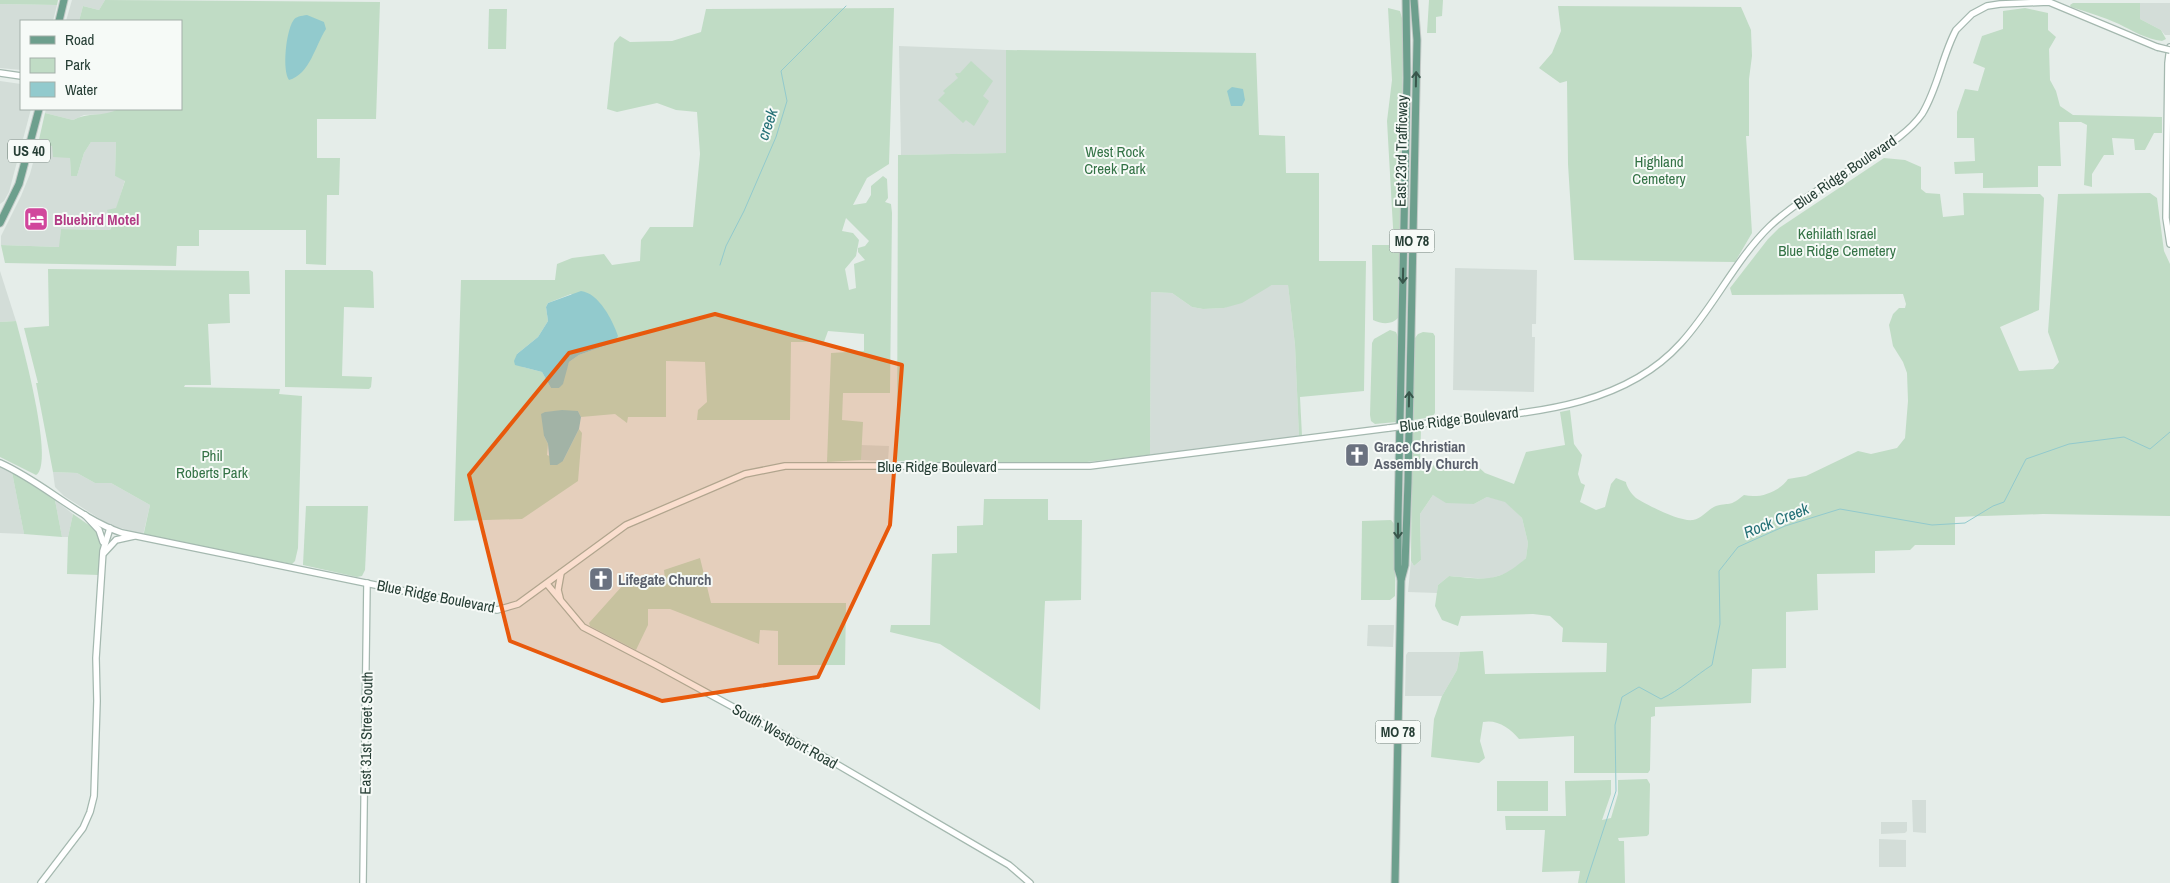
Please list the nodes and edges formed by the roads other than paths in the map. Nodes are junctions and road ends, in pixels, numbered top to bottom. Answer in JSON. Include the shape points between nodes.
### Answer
{"nodes":[{"id":1,"x":64,"y":0,"type":"edge"},
{"id":2,"x":1406,"y":0,"type":"edge"},
{"id":3,"x":1414,"y":0,"type":"edge"},
{"id":4,"x":59,"y":20,"type":"edge"},
{"id":5,"x":2170,"y":48,"type":"edge"},
{"id":6,"x":0,"y":73,"type":"edge"},
{"id":7,"x":20,"y":76,"type":"edge"},
{"id":8,"x":39,"y":110,"type":"edge"},
{"id":9,"x":0,"y":223,"type":"edge"},
{"id":10,"x":2170,"y":244,"type":"edge"},
{"id":11,"x":0,"y":463,"type":"edge"},
{"id":12,"x":84,"y":513,"type":"junction"},
{"id":13,"x":110,"y":528,"type":"junction"},
{"id":14,"x":139,"y":536,"type":"junction"},
{"id":15,"x":103,"y":553,"type":"junction"},
{"id":16,"x":562,"y":572,"type":"junction"},
{"id":17,"x":1401,"y":580,"type":"junction"},
{"id":18,"x":367,"y":583,"type":"junction"},
{"id":19,"x":546,"y":584,"type":"junction"},
{"id":20,"x":560,"y":600,"type":"junction"},
{"id":21,"x":41,"y":883,"type":"edge"},
{"id":22,"x":363,"y":883,"type":"edge"},
{"id":23,"x":1030,"y":883,"type":"edge"},
{"id":24,"x":1395,"y":883,"type":"edge"}],
"edges":[{"from":1,"to":4,"type":"main road"},
{"from":2,"to":17,"type":"main road","name":"East 23rd Trafficway","number":"MO 78","one_way":true,"via":[[1398,569]]},
{"from":17,"to":3,"type":"main road","name":"East 23rd Trafficway","number":"MO 78","one_way":true,"via":[[1405,565],[1408,482],[1417,40]]},
{"from":5,"to":10,"type":"main road","via":[[2166,218]]},
{"from":5,"to":16,"type":"main road","name":"Blue Ridge Boulevard","bridge":true,"via":[[2157,47],[2049,2],[2000,4],[1976,11],[1956,30],[1921,114],[1907,130],[1769,227],[1681,343],[1659,362],[1620,387],[1574,403],[1090,466],[785,466],[761,470],[626,525]]},
{"from":6,"to":7,"type":"main road"},
{"from":8,"to":9,"type":"main road","number":"US 40","via":[[19,184]]},
{"from":11,"to":12,"type":"main road","name":"Blue Ridge Boulevard","via":[[18,470]]},
{"from":12,"to":13,"type":"main road","name":"Blue Ridge Boulevard"},
{"from":12,"to":15,"type":"main road","via":[[102,536]]},
{"from":13,"to":14,"type":"main road","name":"Blue Ridge Boulevard"},
{"from":13,"to":15,"type":"main road"},
{"from":14,"to":15,"type":"main road","via":[[116,540]]},
{"from":14,"to":18,"type":"main road","name":"Blue Ridge Boulevard"},
{"from":15,"to":21,"type":"main road","via":[[96,658],[94,796],[83,828]]},
{"from":16,"to":19,"type":"main road","name":"Blue Ridge Boulevard"},
{"from":16,"to":20,"type":"main road","via":[[558,590]]},
{"from":17,"to":24,"type":"main road","number":"MO 78"},
{"from":18,"to":19,"type":"main road","name":"Blue Ridge Boulevard","via":[[497,610],[518,604]]},
{"from":18,"to":22,"type":"main road","name":"East 31st Street South"},
{"from":19,"to":20,"type":"main road","name":"South Westport Road"},
{"from":20,"to":23,"type":"main road","name":"South Westport Road","via":[[583,627],[861,778],[1008,865]]}]}
